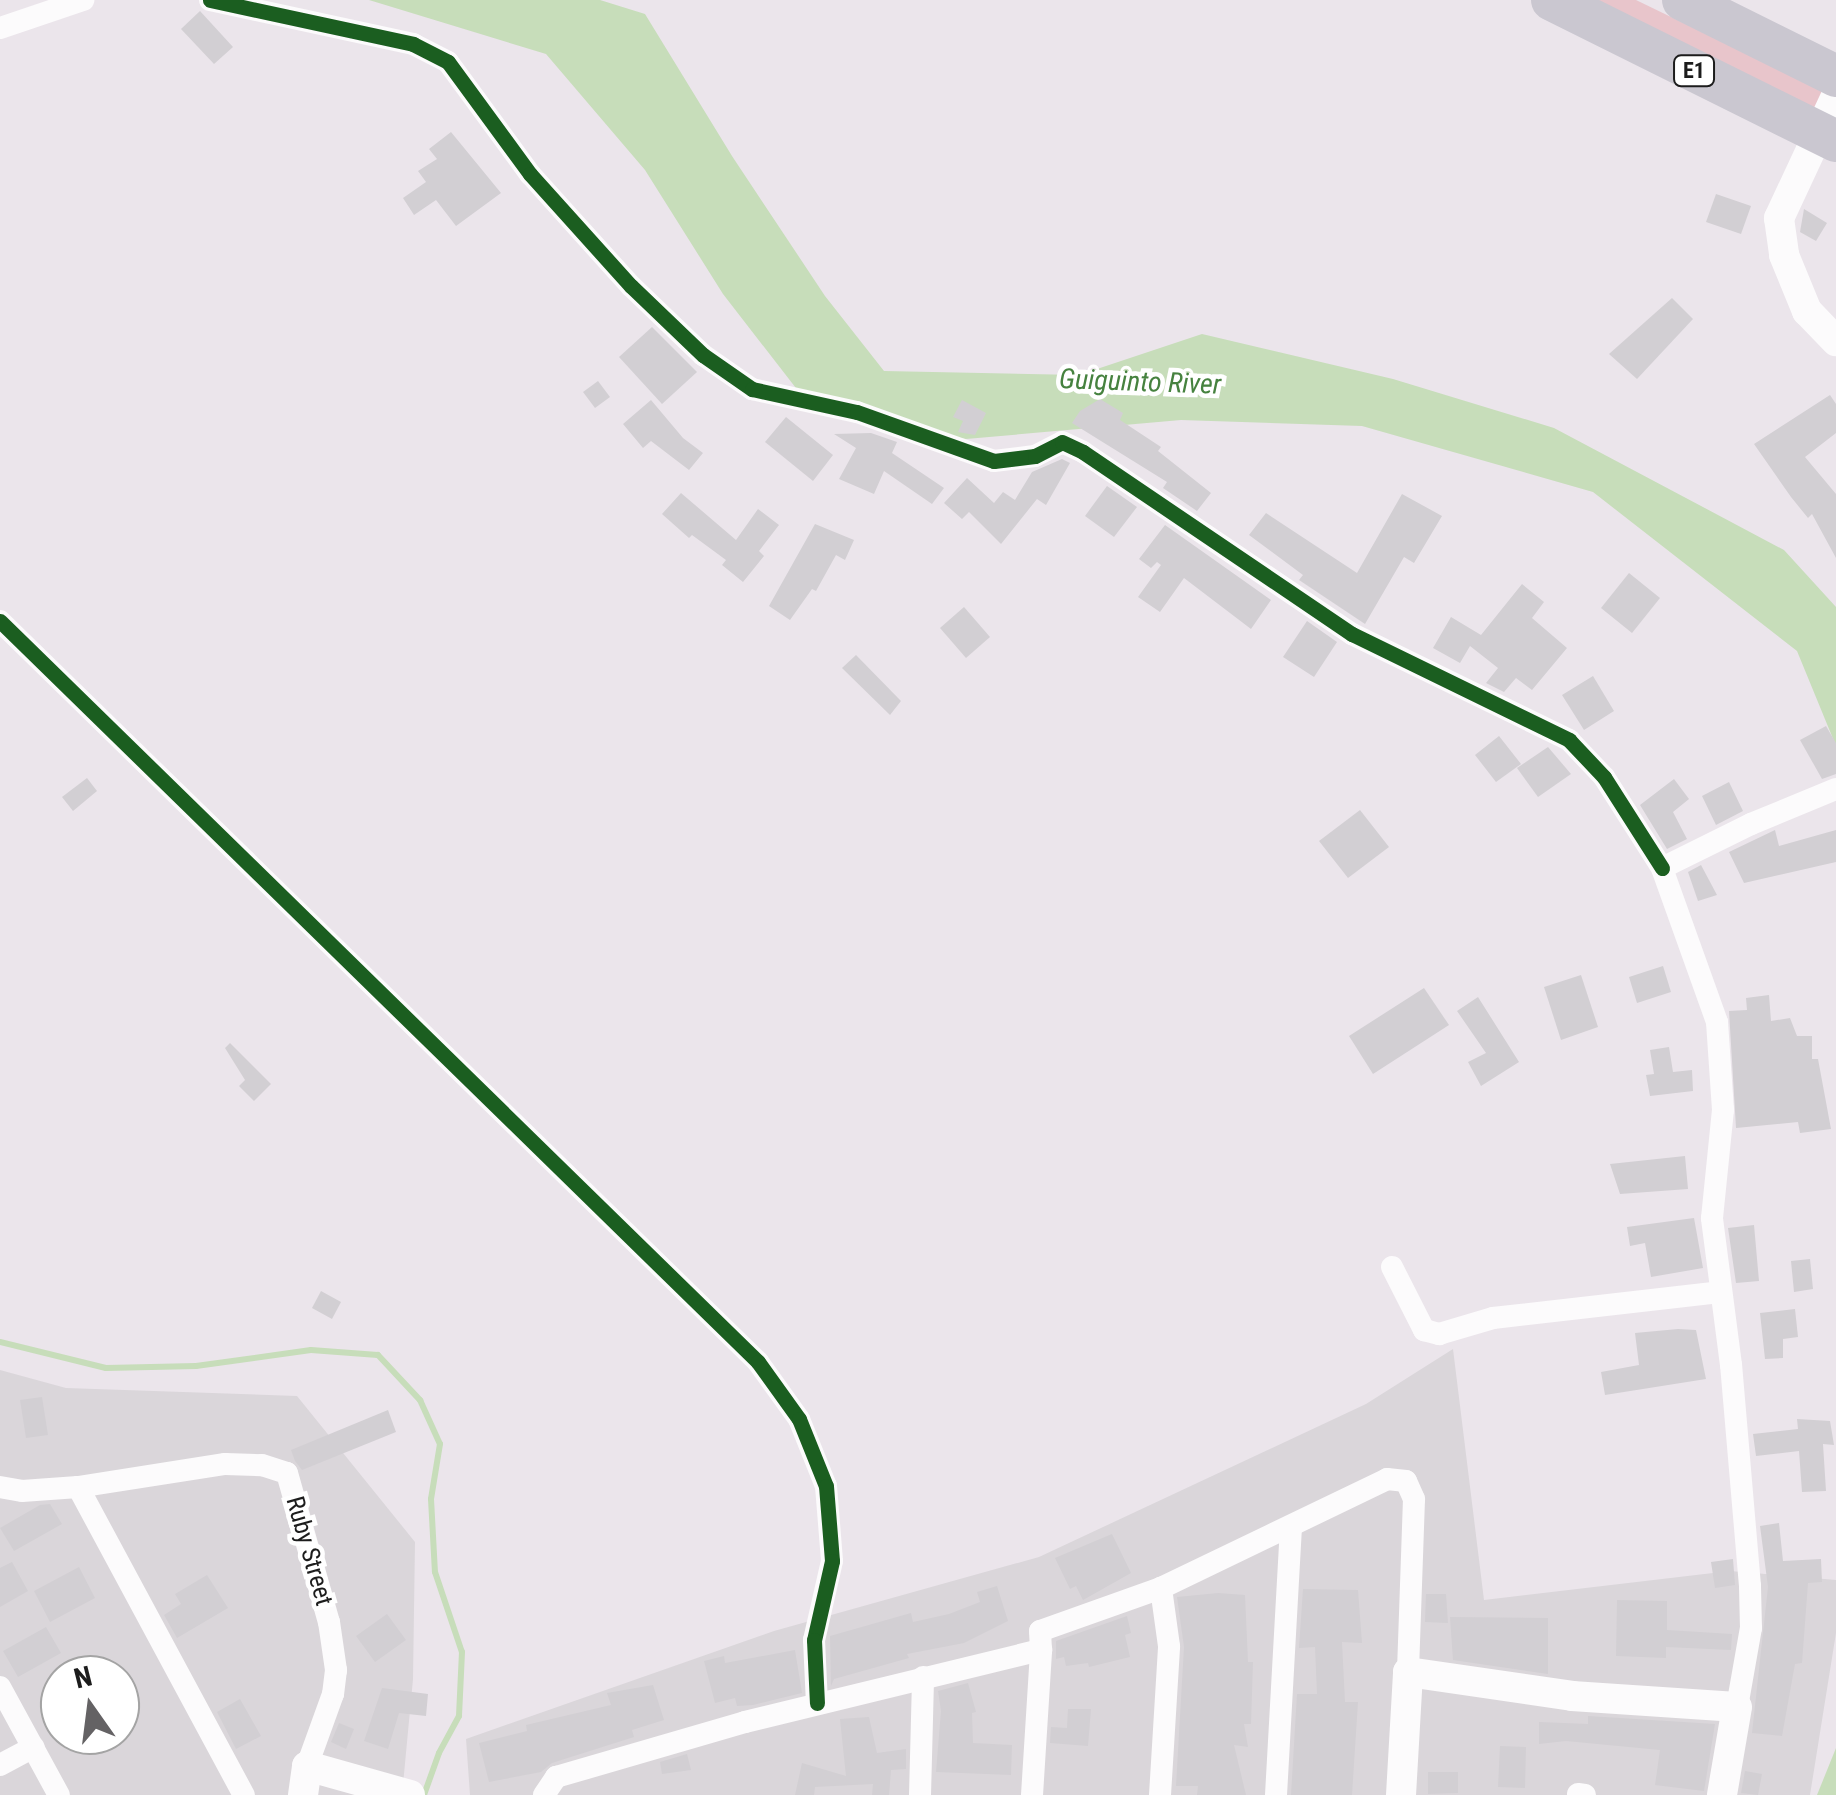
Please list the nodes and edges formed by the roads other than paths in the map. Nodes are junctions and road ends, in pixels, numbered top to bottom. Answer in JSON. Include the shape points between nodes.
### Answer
{"nodes":[{"id":1,"x":84,"y":0,"type":"edge"},
{"id":2,"x":210,"y":0,"type":"edge"},
{"id":3,"x":1552,"y":0,"type":"edge"},
{"id":4,"x":1682,"y":0,"type":"edge"},
{"id":5,"x":0,"y":28,"type":"edge"},
{"id":6,"x":1836,"y":76,"type":"edge"},
{"id":7,"x":1836,"y":96,"type":"edge"},
{"id":8,"x":1836,"y":141,"type":"edge"},
{"id":9,"x":1836,"y":341,"type":"edge"},
{"id":10,"x":0,"y":621,"type":"edge"},
{"id":11,"x":1835,"y":789,"type":"edge"},
{"id":12,"x":1662,"y":868,"type":"junction"},
{"id":13,"x":1392,"y":1267,"type":"dead end"},
{"id":14,"x":1720,"y":1292,"type":"junction"},
{"id":15,"x":0,"y":1487,"type":"edge"},
{"id":16,"x":78,"y":1488,"type":"junction"},
{"id":17,"x":1291,"y":1527,"type":"junction"},
{"id":18,"x":1161,"y":1588,"type":"junction"},
{"id":19,"x":1041,"y":1650,"type":"junction"},
{"id":20,"x":1408,"y":1672,"type":"junction"},
{"id":21,"x":923,"y":1676,"type":"junction"},
{"id":22,"x":0,"y":1687,"type":"edge"},
{"id":23,"x":816,"y":1703,"type":"junction"},
{"id":24,"x":1738,"y":1707,"type":"junction"},
{"id":25,"x":34,"y":1747,"type":"junction"},
{"id":26,"x":0,"y":1764,"type":"edge"},
{"id":27,"x":305,"y":1780,"type":"edge"},
{"id":28,"x":59,"y":1795,"type":"edge"},
{"id":29,"x":244,"y":1795,"type":"edge"},
{"id":30,"x":410,"y":1795,"type":"edge"},
{"id":31,"x":544,"y":1795,"type":"edge"},
{"id":32,"x":920,"y":1795,"type":"edge"},
{"id":33,"x":1032,"y":1795,"type":"edge"},
{"id":34,"x":1160,"y":1795,"type":"edge"},
{"id":35,"x":1276,"y":1795,"type":"edge"},
{"id":36,"x":1401,"y":1795,"type":"edge"},
{"id":37,"x":1722,"y":1795,"type":"edge"}],
"edges":[{"from":1,"to":5,"type":"street"},
{"from":2,"to":12,"type":"street","via":[[413,44],[448,62],[530,174],[631,286],[703,355],[752,389],[857,412],[994,460],[1035,456],[1062,442],[1084,452],[1352,634],[1569,740],[1604,777]]},
{"from":3,"to":8,"type":"highway","number":"E1"},
{"from":4,"to":6,"type":"highway","number":"E1"},
{"from":7,"to":9,"type":"street","via":[[1779,218],[1784,255],[1807,311]]},
{"from":10,"to":23,"type":"street","via":[[758,1362],[799,1419],[826,1486],[832,1561],[814,1640]]},
{"from":11,"to":12,"type":"street"},
{"from":12,"to":14,"type":"street","via":[[1717,1022],[1724,1110],[1712,1218]]},
{"from":13,"to":14,"type":"street","via":[[1424,1330],[1439,1334],[1492,1318]]},
{"from":14,"to":24,"type":"street","via":[[1750,1586],[1751,1628]]},
{"from":15,"to":16,"type":"street","name":"Ruby Street"},
{"from":16,"to":27,"type":"street","name":"Ruby Street","via":[[225,1464],[287,1473],[336,1670]]},
{"from":16,"to":29,"type":"street"},
{"from":17,"to":18,"type":"street"},
{"from":17,"to":20,"type":"street","via":[[1387,1478],[1406,1481],[1414,1499]]},
{"from":17,"to":35,"type":"street"},
{"from":18,"to":19,"type":"street","via":[[1040,1631]]},
{"from":18,"to":34,"type":"street","via":[[1168,1646]]},
{"from":19,"to":21,"type":"street"},
{"from":19,"to":33,"type":"street"},
{"from":20,"to":24,"type":"street","via":[[1572,1696]]},
{"from":20,"to":36,"type":"street"},
{"from":21,"to":23,"type":"street"},
{"from":21,"to":32,"type":"street"},
{"from":22,"to":25,"type":"street"},
{"from":23,"to":31,"type":"street","via":[[556,1778]]},
{"from":24,"to":37,"type":"street"},
{"from":25,"to":26,"type":"street"},
{"from":25,"to":28,"type":"street"},
{"from":27,"to":30,"type":"street"}]}
